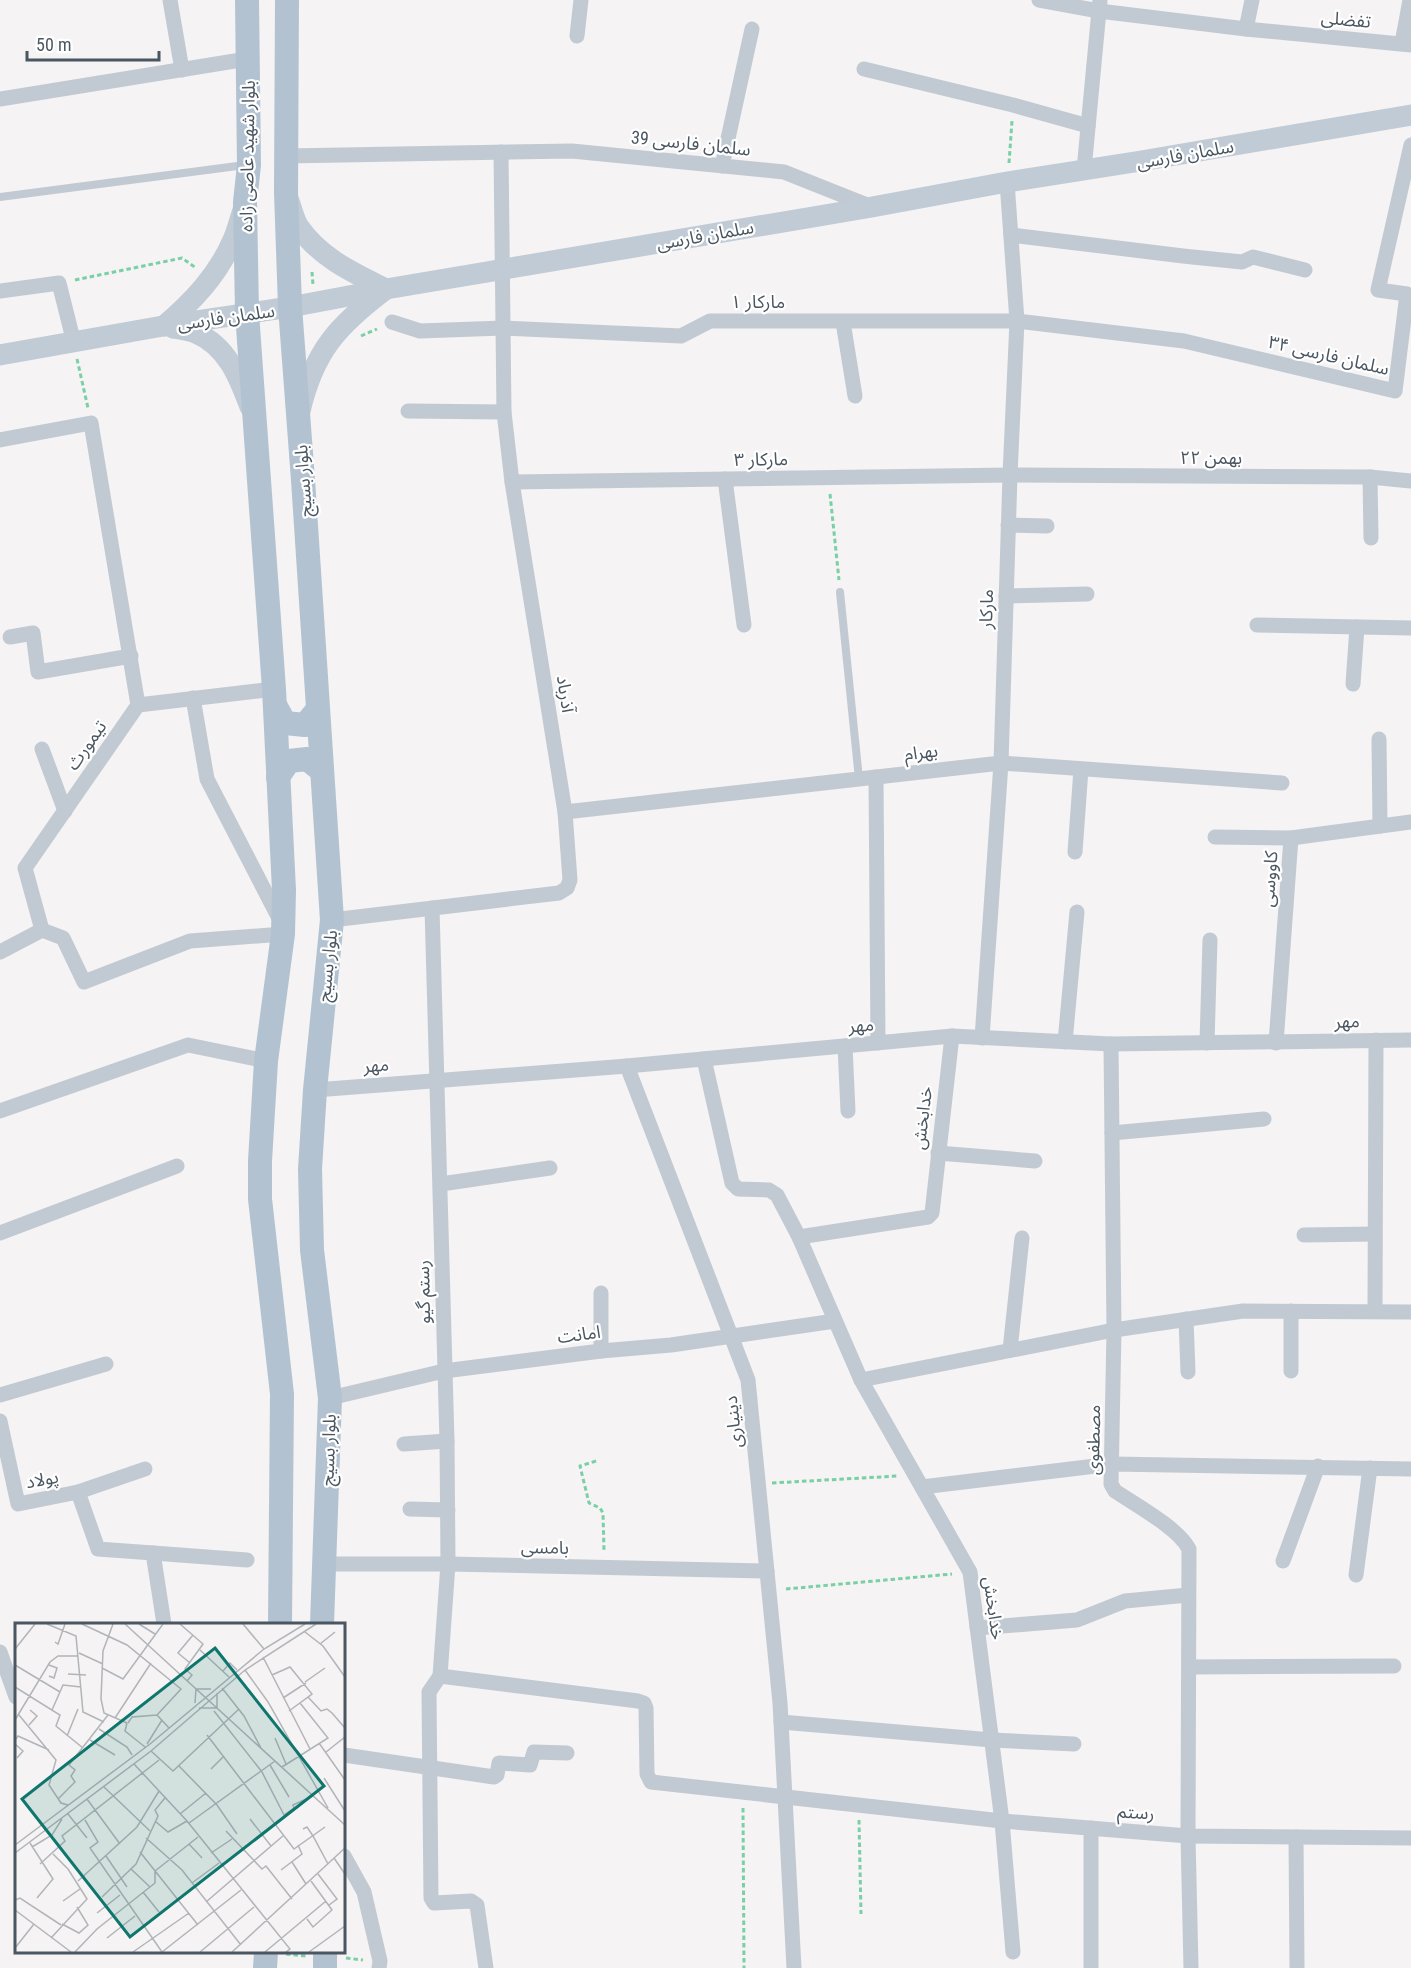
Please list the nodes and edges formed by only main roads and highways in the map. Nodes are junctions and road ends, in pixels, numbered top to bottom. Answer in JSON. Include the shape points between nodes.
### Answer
{"nodes":[{"id":1,"x":247,"y":0,"type":"edge"},
{"id":2,"x":287,"y":0,"type":"edge"},
{"id":3,"x":1411,"y":115,"type":"edge"},
{"id":4,"x":286,"y":192,"type":"junction"},
{"id":5,"x":245,"y":202,"type":"junction"},
{"id":6,"x":386,"y":289,"type":"junction"},
{"id":7,"x":290,"y":308,"type":"junction"},
{"id":8,"x":247,"y":313,"type":"junction"},
{"id":9,"x":163,"y":326,"type":"junction"},
{"id":10,"x":0,"y":355,"type":"edge"},
{"id":11,"x":255,"y":420,"type":"junction"},
{"id":12,"x":298,"y":421,"type":"junction"},
{"id":13,"x":274,"y":697,"type":"junction"},
{"id":14,"x":318,"y":709,"type":"junction"},
{"id":15,"x":322,"y":771,"type":"junction"},
{"id":16,"x":278,"y":777,"type":"junction"},
{"id":17,"x":280,"y":1623,"type":"edge"},
{"id":18,"x":322,"y":1623,"type":"edge"},
{"id":19,"x":266,"y":1953,"type":"edge"},
{"id":20,"x":265,"y":1968,"type":"edge"}],
"edges":[{"from":1,"to":5,"type":"main road","name":"بلوار شهید عاصی زاده","via":[[249,165]]},
{"from":2,"to":4,"type":"main road"},
{"from":3,"to":6,"type":"main road","name":"سلمان فارسی"},
{"from":4,"to":6,"type":"main road","via":[[298,226],[322,253]]},
{"from":4,"to":7,"type":"main road"},
{"from":5,"to":8,"type":"main road","name":"بلوار شهید عاصی زاده"},
{"from":5,"to":9,"type":"main road","via":[[232,242],[211,278]]},
{"from":6,"to":7,"type":"main road","name":"سلمان فارسی"},
{"from":6,"to":12,"type":"main road","via":[[332,337],[305,388]]},
{"from":7,"to":8,"type":"main road","name":"سلمان فارسی"},
{"from":7,"to":12,"type":"main road","name":"بلوار بسیج"},
{"from":8,"to":9,"type":"main road","name":"سلمان فارسی"},
{"from":8,"to":11,"type":"main road"},
{"from":9,"to":10,"type":"main road","name":"سلمان فارسی"},
{"from":9,"to":11,"type":"main road","via":[[195,332],[214,344],[236,370]]},
{"from":11,"to":13,"type":"main road"},
{"from":12,"to":14,"type":"main road","name":"بلوار بسیج"},
{"from":13,"to":14,"type":"main road","via":[[285,723],[305,725]]},
{"from":13,"to":16,"type":"main road"},
{"from":14,"to":15,"type":"main road","name":"بلوار بسیج"},
{"from":15,"to":16,"type":"main road","via":[[307,759],[289,762]]},
{"from":15,"to":18,"type":"main road","name":"بلوار بسیج","via":[[332,920],[310,1169],[312,1250],[330,1398]]},
{"from":16,"to":17,"type":"main road","via":[[283,930],[266,1061],[260,1199],[282,1394]]},
{"from":19,"to":20,"type":"main road"}]}
